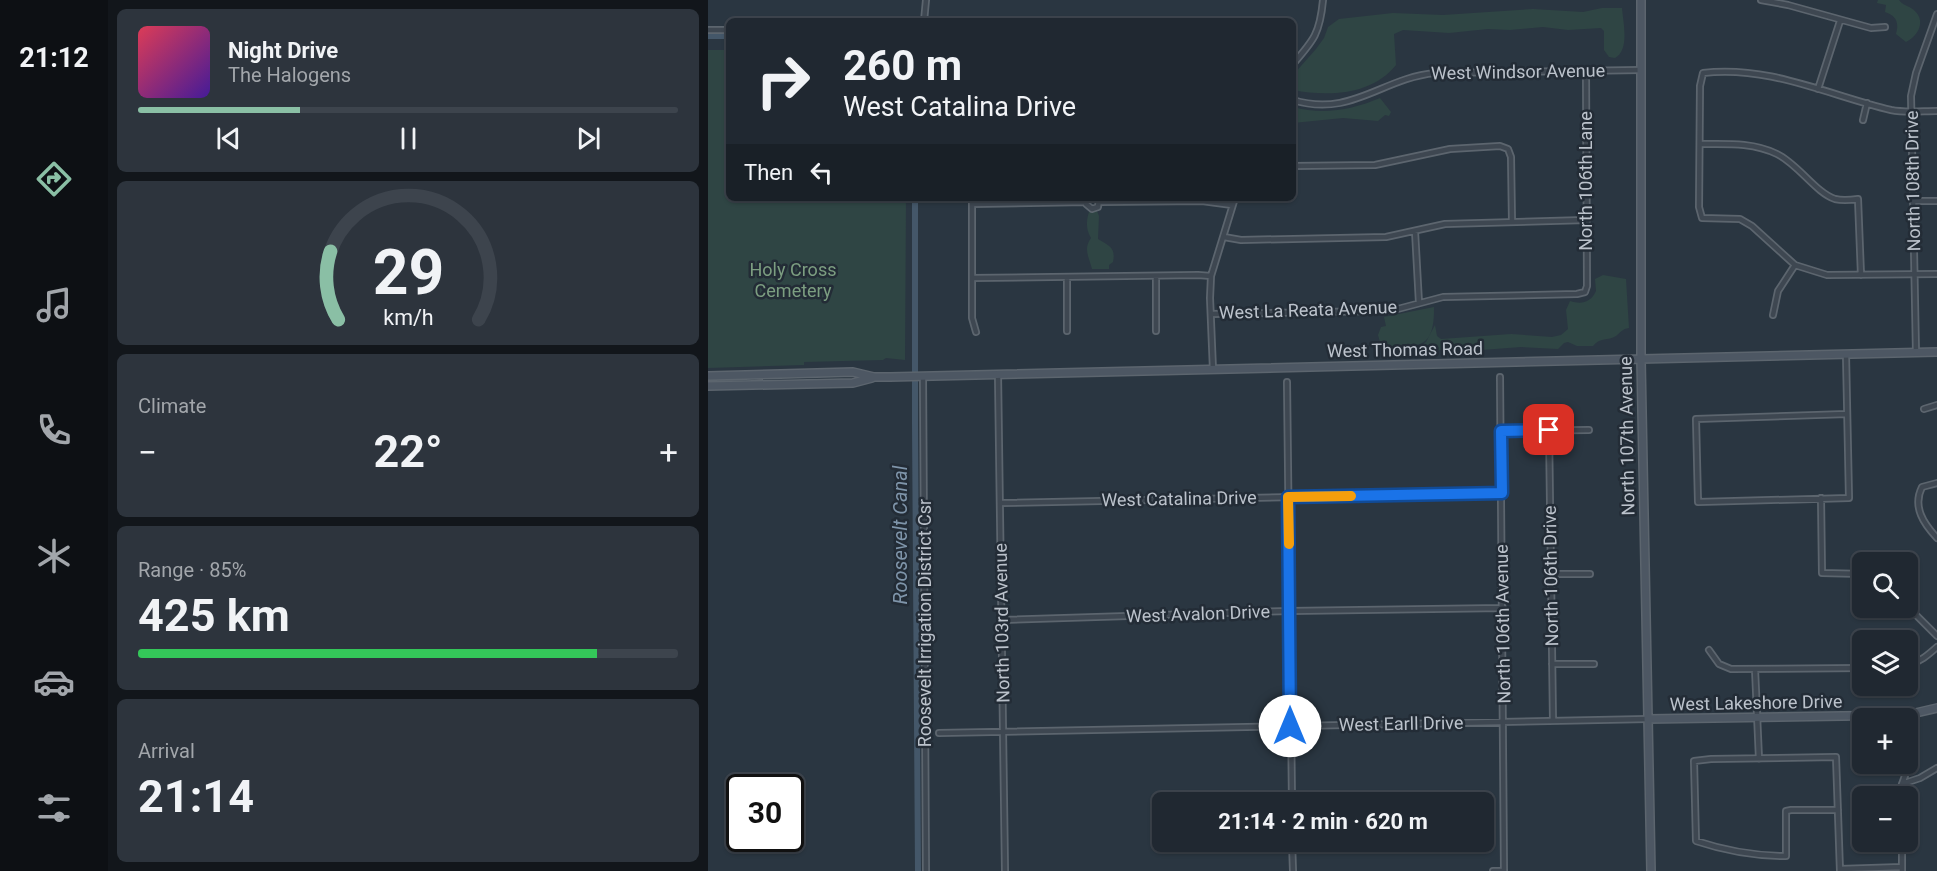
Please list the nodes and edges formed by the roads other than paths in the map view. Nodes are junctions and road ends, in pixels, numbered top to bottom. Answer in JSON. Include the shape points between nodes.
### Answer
{"nodes":[{"id":1,"x":926,"y":0,"type":"edge"},
{"id":2,"x":1323,"y":0,"type":"edge"},
{"id":3,"x":1641,"y":0,"type":"edge"},
{"id":4,"x":1761,"y":0,"type":"edge"},
{"id":5,"x":1773,"y":1,"type":"edge"},
{"id":6,"x":1937,"y":14,"type":"edge"},
{"id":7,"x":924,"y":18,"type":"edge"},
{"id":8,"x":1840,"y":21,"type":"junction"},
{"id":9,"x":1885,"y":27,"type":"dead end"},
{"id":10,"x":708,"y":30,"type":"edge"},
{"id":11,"x":726,"y":30,"type":"edge"},
{"id":12,"x":1296,"y":60,"type":"edge"},
{"id":13,"x":1586,"y":70,"type":"junction"},
{"id":14,"x":1641,"y":70,"type":"junction"},
{"id":15,"x":1818,"y":89,"type":"junction"},
{"id":16,"x":1296,"y":101,"type":"edge"},
{"id":17,"x":1867,"y":103,"type":"junction"},
{"id":18,"x":1911,"y":111,"type":"junction"},
{"id":19,"x":1937,"y":111,"type":"edge"},
{"id":20,"x":1863,"y":120,"type":"dead end"},
{"id":21,"x":1700,"y":144,"type":"junction"},
{"id":22,"x":1296,"y":166,"type":"edge"},
{"id":23,"x":972,"y":201,"type":"edge"},
{"id":24,"x":1086,"y":201,"type":"edge"},
{"id":25,"x":1099,"y":201,"type":"edge"},
{"id":26,"x":1202,"y":201,"type":"edge"},
{"id":27,"x":1233,"y":201,"type":"edge"},
{"id":28,"x":1913,"y":201,"type":"junction"},
{"id":29,"x":1937,"y":201,"type":"edge"},
{"id":30,"x":1232,"y":205,"type":"junction"},
{"id":31,"x":1586,"y":220,"type":"junction"},
{"id":32,"x":1512,"y":222,"type":"junction"},
{"id":33,"x":1415,"y":231,"type":"junction"},
{"id":34,"x":1224,"y":237,"type":"junction"},
{"id":35,"x":1795,"y":265,"type":"junction"},
{"id":36,"x":1915,"y":274,"type":"junction"},
{"id":37,"x":1937,"y":274,"type":"edge"},
{"id":38,"x":1861,"y":275,"type":"junction"},
{"id":39,"x":1156,"y":276,"type":"junction"},
{"id":40,"x":1212,"y":276,"type":"junction"},
{"id":41,"x":1066,"y":277,"type":"junction"},
{"id":42,"x":972,"y":278,"type":"junction"},
{"id":43,"x":1585,"y":292,"type":"joint"},
{"id":44,"x":1419,"y":303,"type":"junction"},
{"id":45,"x":1211,"y":314,"type":"junction"},
{"id":46,"x":1773,"y":315,"type":"dead end"},
{"id":47,"x":1067,"y":331,"type":"dead end"},
{"id":48,"x":1156,"y":331,"type":"dead end"},
{"id":49,"x":976,"y":333,"type":"dead end"},
{"id":50,"x":1937,"y":352,"type":"edge"},
{"id":51,"x":1916,"y":353,"type":"junction"},
{"id":52,"x":1846,"y":356,"type":"junction"},
{"id":53,"x":1641,"y":360,"type":"junction"},
{"id":54,"x":1213,"y":370,"type":"junction"},
{"id":55,"x":999,"y":374,"type":"junction"},
{"id":56,"x":708,"y":376,"type":"edge"},
{"id":57,"x":923,"y":376,"type":"junction"},
{"id":58,"x":874,"y":377,"type":"junction"},
{"id":59,"x":1500,"y":377,"type":"dead end"},
{"id":60,"x":1287,"y":381,"type":"dead end"},
{"id":61,"x":708,"y":386,"type":"edge"},
{"id":62,"x":1937,"y":405,"type":"edge"},
{"id":63,"x":1924,"y":409,"type":"dead end"},
{"id":64,"x":1847,"y":414,"type":"junction"},
{"id":65,"x":1549,"y":430,"type":"junction"},
{"id":66,"x":1589,"y":430,"type":"dead end"},
{"id":67,"x":1501,"y":431,"type":"junction"},
{"id":68,"x":1937,"y":483,"type":"edge"},
{"id":69,"x":1502,"y":493,"type":"junction"},
{"id":70,"x":1288,"y":497,"type":"junction"},
{"id":71,"x":1821,"y":498,"type":"junction"},
{"id":72,"x":1000,"y":502,"type":"junction"},
{"id":73,"x":1937,"y":538,"type":"edge"},
{"id":74,"x":1551,"y":574,"type":"junction"},
{"id":75,"x":1590,"y":574,"type":"dead end"},
{"id":76,"x":1852,"y":574,"type":"edge"},
{"id":77,"x":1503,"y":608,"type":"junction"},
{"id":78,"x":1290,"y":611,"type":"junction"},
{"id":79,"x":1918,"y":617,"type":"edge"},
{"id":80,"x":1001,"y":620,"type":"junction"},
{"id":81,"x":1937,"y":636,"type":"edge"},
{"id":82,"x":1937,"y":647,"type":"edge"},
{"id":83,"x":1709,"y":650,"type":"dead end"},
{"id":84,"x":1918,"y":660,"type":"edge"},
{"id":85,"x":1552,"y":664,"type":"junction"},
{"id":86,"x":1594,"y":664,"type":"dead end"},
{"id":87,"x":1852,"y":668,"type":"edge"},
{"id":88,"x":1755,"y":669,"type":"junction"},
{"id":89,"x":1937,"y":708,"type":"edge"},
{"id":90,"x":1756,"y":718,"type":"junction"},
{"id":91,"x":1648,"y":719,"type":"junction"},
{"id":92,"x":1553,"y":721,"type":"junction"},
{"id":93,"x":1504,"y":722,"type":"junction"},
{"id":94,"x":1290,"y":726,"type":"junction"},
{"id":95,"x":1004,"y":732,"type":"junction"},
{"id":96,"x":939,"y":733,"type":"dead end"},
{"id":97,"x":1759,"y":759,"type":"junction"},
{"id":98,"x":1937,"y":768,"type":"edge"},
{"id":99,"x":1906,"y":774,"type":"edge"},
{"id":100,"x":1902,"y":784,"type":"joint"},
{"id":101,"x":1292,"y":792,"type":"edge"},
{"id":102,"x":1838,"y":810,"type":"junction"},
{"id":103,"x":1292,"y":852,"type":"edge"},
{"id":104,"x":1902,"y":852,"type":"edge"},
{"id":105,"x":1902,"y":869,"type":"edge"},
{"id":106,"x":1840,"y":870,"type":"edge"},
{"id":107,"x":926,"y":871,"type":"edge"},
{"id":108,"x":1005,"y":871,"type":"edge"},
{"id":109,"x":1293,"y":871,"type":"edge"},
{"id":110,"x":1493,"y":871,"type":"edge"},
{"id":111,"x":1503,"y":871,"type":"edge"},
{"id":112,"x":1651,"y":871,"type":"edge"}],
"edges":[{"from":1,"to":7,"type":"street"},
{"from":2,"to":12,"type":"street","via":[[1316,35]]},
{"from":3,"to":14,"type":"main road","name":"North 107th Avenue"},
{"from":4,"to":5,"type":"street"},
{"from":5,"to":8,"type":"street"},
{"from":6,"to":18,"type":"street","name":"North 108th Drive","via":[[1916,73]]},
{"from":8,"to":9,"type":"street"},
{"from":8,"to":15,"type":"street"},
{"from":10,"to":11,"type":"street"},
{"from":13,"to":14,"type":"street","name":"West Windsor Avenue"},
{"from":13,"to":16,"type":"street","name":"West Windsor Avenue","via":[[1428,74],[1333,105]]},
{"from":13,"to":31,"type":"street","name":"North 106th Lane"},
{"from":14,"to":53,"type":"main road","name":"North 107th Avenue"},
{"from":15,"to":17,"type":"street"},
{"from":15,"to":21,"type":"street","via":[[1751,72],[1703,73]]},
{"from":17,"to":18,"type":"street","via":[[1893,111]]},
{"from":17,"to":20,"type":"street"},
{"from":18,"to":19,"type":"street"},
{"from":18,"to":28,"type":"street","name":"North 108th Drive"},
{"from":21,"to":35,"type":"street","via":[[1702,218],[1740,219]]},
{"from":21,"to":38,"type":"street","via":[[1740,144],[1777,154],[1793,163],[1825,194],[1834,199],[1858,199]]},
{"from":22,"to":32,"type":"street","via":[[1374,165],[1450,149],[1500,146],[1508,149],[1511,157]]},
{"from":23,"to":42,"type":"street"},
{"from":24,"to":25,"type":"street","via":[[1092,209],[1097,208]]},
{"from":26,"to":30,"type":"street"},
{"from":27,"to":30,"type":"street"},
{"from":28,"to":29,"type":"street"},
{"from":28,"to":36,"type":"street","name":"North 108th Drive"},
{"from":30,"to":34,"type":"street"},
{"from":31,"to":32,"type":"street"},
{"from":31,"to":43,"type":"street","name":"North 106th Lane"},
{"from":32,"to":33,"type":"street","via":[[1445,224]]},
{"from":33,"to":34,"type":"street","via":[[1386,237]]},
{"from":33,"to":44,"type":"street"},
{"from":34,"to":40,"type":"street"},
{"from":35,"to":38,"type":"street","via":[[1827,275]]},
{"from":35,"to":46,"type":"street","via":[[1778,291]]},
{"from":36,"to":37,"type":"street"},
{"from":36,"to":38,"type":"street"},
{"from":36,"to":51,"type":"street","name":"North 108th Drive"},
{"from":39,"to":40,"type":"street","name":"West La Reata Avenue"},
{"from":39,"to":41,"type":"street","name":"West La Reata Avenue"},
{"from":39,"to":48,"type":"street"},
{"from":40,"to":45,"type":"street"},
{"from":41,"to":42,"type":"street","name":"West La Reata Avenue"},
{"from":41,"to":47,"type":"street"},
{"from":42,"to":49,"type":"street"},
{"from":43,"to":44,"type":"street","name":"West La Reata Avenue","via":[[1443,297]]},
{"from":44,"to":45,"type":"street","name":"West La Reata Avenue","via":[[1385,311]]},
{"from":45,"to":54,"type":"street"},
{"from":50,"to":51,"type":"main road","name":"West Thomas Road"},
{"from":51,"to":52,"type":"main road","name":"West Thomas Road"},
{"from":52,"to":53,"type":"main road","name":"West Thomas Road"},
{"from":52,"to":64,"type":"street"},
{"from":53,"to":54,"type":"main road","name":"West Thomas Road"},
{"from":53,"to":91,"type":"main road","name":"North 107th Avenue"},
{"from":54,"to":55,"type":"main road","name":"West Thomas Road"},
{"from":55,"to":57,"type":"main road","name":"West Thomas Road"},
{"from":55,"to":72,"type":"street","name":"North 103rd Avenue"},
{"from":56,"to":58,"type":"main road","name":"West Thomas Road","via":[[853,372]]},
{"from":57,"to":58,"type":"main road","name":"West Thomas Road"},
{"from":57,"to":107,"type":"street","name":"Roosevelt Irrigation District Csr"},
{"from":58,"to":61,"type":"main road","name":"West Thomas Road","via":[[853,383]]},
{"from":59,"to":67,"type":"street","name":"North 106th Avenue"},
{"from":60,"to":70,"type":"street"},
{"from":62,"to":63,"type":"street"},
{"from":64,"to":71,"type":"street","via":[[1849,498]]},
{"from":64,"to":71,"type":"street","via":[[1696,419],[1698,502]]},
{"from":65,"to":66,"type":"street"},
{"from":65,"to":67,"type":"street"},
{"from":65,"to":74,"type":"street","name":"North 106th Drive"},
{"from":67,"to":69,"type":"street","name":"North 106th Avenue"},
{"from":68,"to":73,"type":"street","via":[[1922,487],[1918,495],[1920,513]]},
{"from":69,"to":70,"type":"street","name":"West Catalina Drive"},
{"from":69,"to":77,"type":"street","name":"North 106th Avenue"},
{"from":70,"to":72,"type":"street","name":"West Catalina Drive"},
{"from":70,"to":78,"type":"street"},
{"from":71,"to":76,"type":"street","via":[[1822,573]]},
{"from":72,"to":80,"type":"street","name":"North 103rd Avenue"},
{"from":74,"to":75,"type":"street"},
{"from":74,"to":85,"type":"street","name":"North 106th Drive"},
{"from":77,"to":78,"type":"street","name":"West Avalon Drive"},
{"from":77,"to":93,"type":"street","name":"North 106th Avenue"},
{"from":78,"to":80,"type":"street","name":"West Avalon Drive"},
{"from":78,"to":94,"type":"street"},
{"from":79,"to":81,"type":"street"},
{"from":80,"to":95,"type":"street","name":"North 103rd Avenue"},
{"from":82,"to":84,"type":"street"},
{"from":83,"to":88,"type":"street","via":[[1719,664],[1731,669]]},
{"from":85,"to":86,"type":"street"},
{"from":85,"to":92,"type":"street","name":"North 106th Drive"},
{"from":87,"to":88,"type":"street"},
{"from":88,"to":90,"type":"street"},
{"from":89,"to":90,"type":"main road","name":"West Lakeshore Drive","via":[[1907,715]]},
{"from":90,"to":91,"type":"main road","name":"West Lakeshore Drive"},
{"from":90,"to":97,"type":"street"},
{"from":91,"to":92,"type":"street","name":"West Earll Drive"},
{"from":91,"to":112,"type":"main road","name":"North 107th Avenue"},
{"from":92,"to":93,"type":"street","name":"West Earll Drive"},
{"from":93,"to":94,"type":"street","name":"West Earll Drive"},
{"from":93,"to":111,"type":"street","name":"North 106th Avenue"},
{"from":94,"to":95,"type":"street","name":"West Earll Drive"},
{"from":94,"to":101,"type":"street"},
{"from":95,"to":96,"type":"street","name":"West Earll Drive"},
{"from":95,"to":108,"type":"street","name":"North 103rd Avenue"},
{"from":97,"to":102,"type":"street","via":[[1836,757]]},
{"from":97,"to":102,"type":"street","via":[[1694,761],[1696,842],[1723,850],[1786,856],[1786,812]]},
{"from":98,"to":100,"type":"street"},
{"from":99,"to":100,"type":"street"},
{"from":102,"to":106,"type":"street"},
{"from":103,"to":109,"type":"street"},
{"from":104,"to":105,"type":"street"},
{"from":105,"to":106,"type":"street"},
{"from":110,"to":111,"type":"street"}]}
